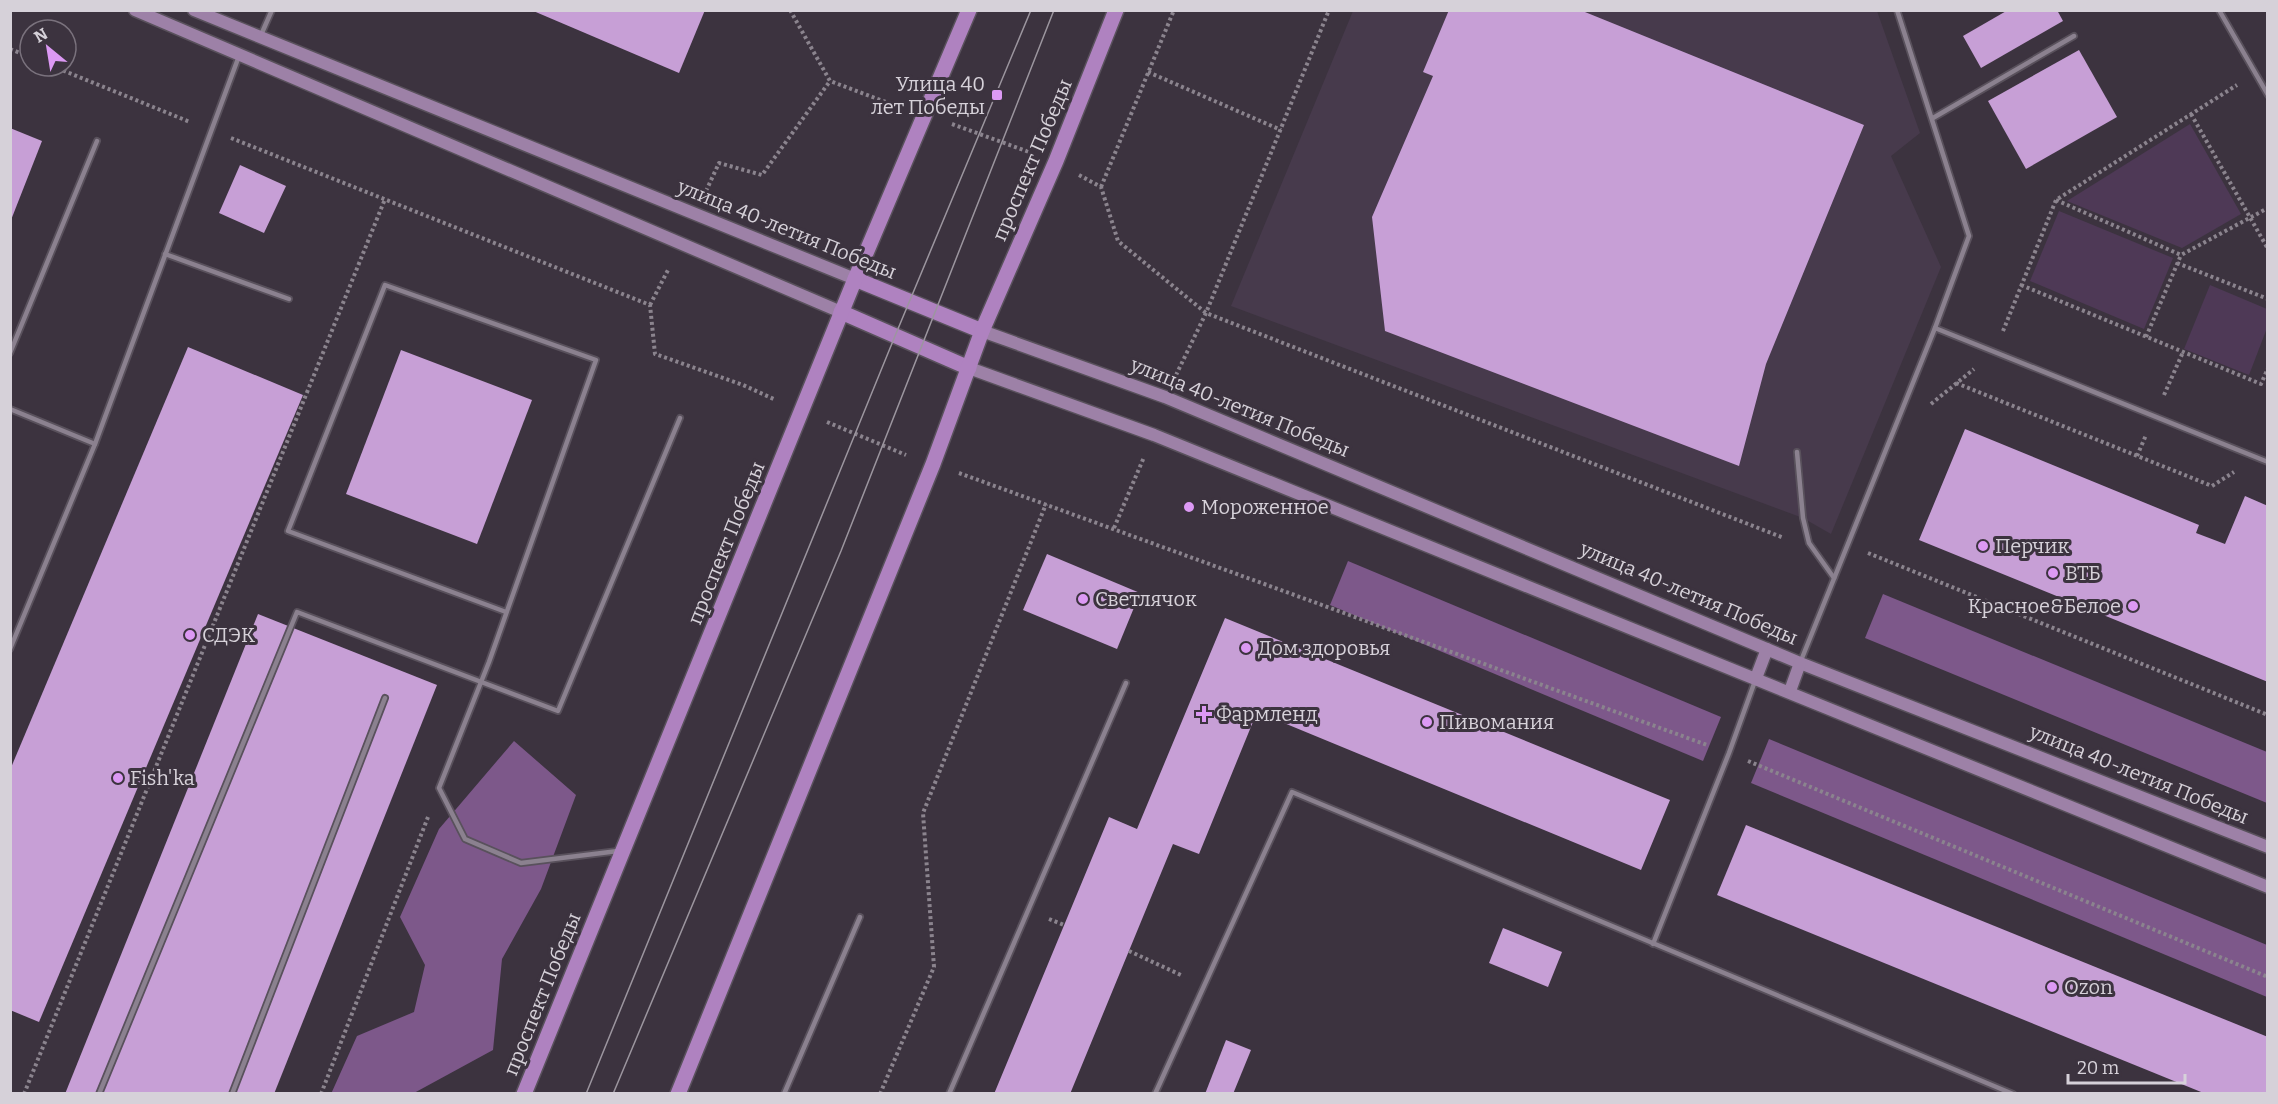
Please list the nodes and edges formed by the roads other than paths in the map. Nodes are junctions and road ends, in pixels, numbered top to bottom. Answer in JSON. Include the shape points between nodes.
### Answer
{"nodes":[{"id":1,"x":135,"y":10,"type":"edge"},
{"id":2,"x":194,"y":10,"type":"edge"},
{"id":3,"x":272,"y":10,"type":"edge"},
{"id":4,"x":969,"y":10,"type":"edge"},
{"id":5,"x":1116,"y":10,"type":"edge"},
{"id":6,"x":1897,"y":10,"type":"edge"},
{"id":7,"x":2219,"y":10,"type":"edge"},
{"id":8,"x":2074,"y":36,"type":"dead end"},
{"id":9,"x":260,"y":38,"type":"junction"},
{"id":10,"x":240,"y":54,"type":"junction"},
{"id":11,"x":2268,"y":95,"type":"edge"},
{"id":12,"x":1933,"y":118,"type":"junction"},
{"id":13,"x":97,"y":141,"type":"dead end"},
{"id":14,"x":165,"y":254,"type":"junction"},
{"id":15,"x":855,"y":279,"type":"junction"},
{"id":16,"x":289,"y":299,"type":"dead end"},
{"id":17,"x":841,"y":312,"type":"junction"},
{"id":18,"x":1935,"y":328,"type":"junction"},
{"id":19,"x":982,"y":331,"type":"junction"},
{"id":20,"x":10,"y":353,"type":"edge"},
{"id":21,"x":969,"y":368,"type":"junction"},
{"id":22,"x":10,"y":409,"type":"edge"},
{"id":23,"x":680,"y":418,"type":"dead end"},
{"id":24,"x":95,"y":444,"type":"junction"},
{"id":25,"x":1797,"y":452,"type":"dead end"},
{"id":26,"x":2268,"y":462,"type":"edge"},
{"id":27,"x":1834,"y":578,"type":"junction"},
{"id":28,"x":506,"y":612,"type":"junction"},
{"id":29,"x":10,"y":649,"type":"edge"},
{"id":30,"x":1767,"y":649,"type":"junction"},
{"id":31,"x":1800,"y":663,"type":"junction"},
{"id":32,"x":1756,"y":678,"type":"junction"},
{"id":33,"x":481,"y":682,"type":"junction"},
{"id":34,"x":1126,"y":683,"type":"dead end"},
{"id":35,"x":1790,"y":691,"type":"junction"},
{"id":36,"x":385,"y":698,"type":"dead end"},
{"id":37,"x":2268,"y":847,"type":"edge"},
{"id":38,"x":623,"y":850,"type":"junction"},
{"id":39,"x":2268,"y":887,"type":"edge"},
{"id":40,"x":860,"y":917,"type":"dead end"},
{"id":41,"x":1653,"y":944,"type":"junction"},
{"id":42,"x":99,"y":1094,"type":"edge"},
{"id":43,"x":232,"y":1094,"type":"edge"},
{"id":44,"x":524,"y":1094,"type":"edge"},
{"id":45,"x":678,"y":1094,"type":"edge"},
{"id":46,"x":784,"y":1094,"type":"edge"},
{"id":47,"x":949,"y":1094,"type":"edge"},
{"id":48,"x":1155,"y":1094,"type":"edge"},
{"id":49,"x":2013,"y":1094,"type":"edge"}],
"edges":[{"from":1,"to":10,"type":"street"},
{"from":2,"to":9,"type":"street","name":"улица 40-летия Победы"},
{"from":3,"to":9,"type":"lane"},
{"from":4,"to":15,"type":"main road","name":"проспект Победы"},
{"from":5,"to":19,"type":"main road","name":"проспект Победы"},
{"from":6,"to":12,"type":"lane"},
{"from":7,"to":11,"type":"lane"},
{"from":8,"to":12,"type":"lane"},
{"from":9,"to":15,"type":"street","name":"улица 40-летия Победы"},
{"from":10,"to":14,"type":"lane"},
{"from":10,"to":17,"type":"street"},
{"from":12,"to":18,"type":"lane","via":[[1969,236]]},
{"from":13,"to":20,"type":"lane"},
{"from":14,"to":16,"type":"lane"},
{"from":14,"to":24,"type":"lane"},
{"from":15,"to":17,"type":"main road","name":"проспект Победы"},
{"from":15,"to":19,"type":"main road","name":"улица 40-летия Победы"},
{"from":17,"to":21,"type":"main road"},
{"from":17,"to":38,"type":"main road","name":"проспект Победы"},
{"from":18,"to":26,"type":"lane"},
{"from":18,"to":27,"type":"lane"},
{"from":19,"to":21,"type":"main road","name":"проспект Победы"},
{"from":19,"to":30,"type":"street","name":"улица 40-летия Победы","via":[[1165,397]]},
{"from":21,"to":32,"type":"street","via":[[1154,435]]},
{"from":21,"to":45,"type":"main road","name":"проспект Победы"},
{"from":22,"to":24,"type":"lane"},
{"from":23,"to":33,"type":"lane","via":[[558,711]]},
{"from":24,"to":29,"type":"lane"},
{"from":25,"to":27,"type":"lane","via":[[1809,543]]},
{"from":27,"to":31,"type":"lane"},
{"from":28,"to":28,"type":"lane","via":[[288,531],[385,285],[596,360]]},
{"from":28,"to":33,"type":"lane"},
{"from":30,"to":31,"type":"street","name":"улица 40-летия Победы"},
{"from":30,"to":32,"type":"street"},
{"from":31,"to":35,"type":"street"},
{"from":31,"to":37,"type":"street","name":"улица 40-летия Победы"},
{"from":32,"to":35,"type":"street"},
{"from":32,"to":41,"type":"lane"},
{"from":33,"to":38,"type":"lane","via":[[439,788],[465,838],[521,863]]},
{"from":33,"to":42,"type":"lane","via":[[297,612]]},
{"from":34,"to":47,"type":"lane"},
{"from":35,"to":39,"type":"street"},
{"from":36,"to":43,"type":"lane"},
{"from":38,"to":44,"type":"main road","name":"проспект Победы"},
{"from":40,"to":46,"type":"lane"},
{"from":41,"to":48,"type":"lane","via":[[1292,792]]},
{"from":41,"to":49,"type":"lane"}]}
